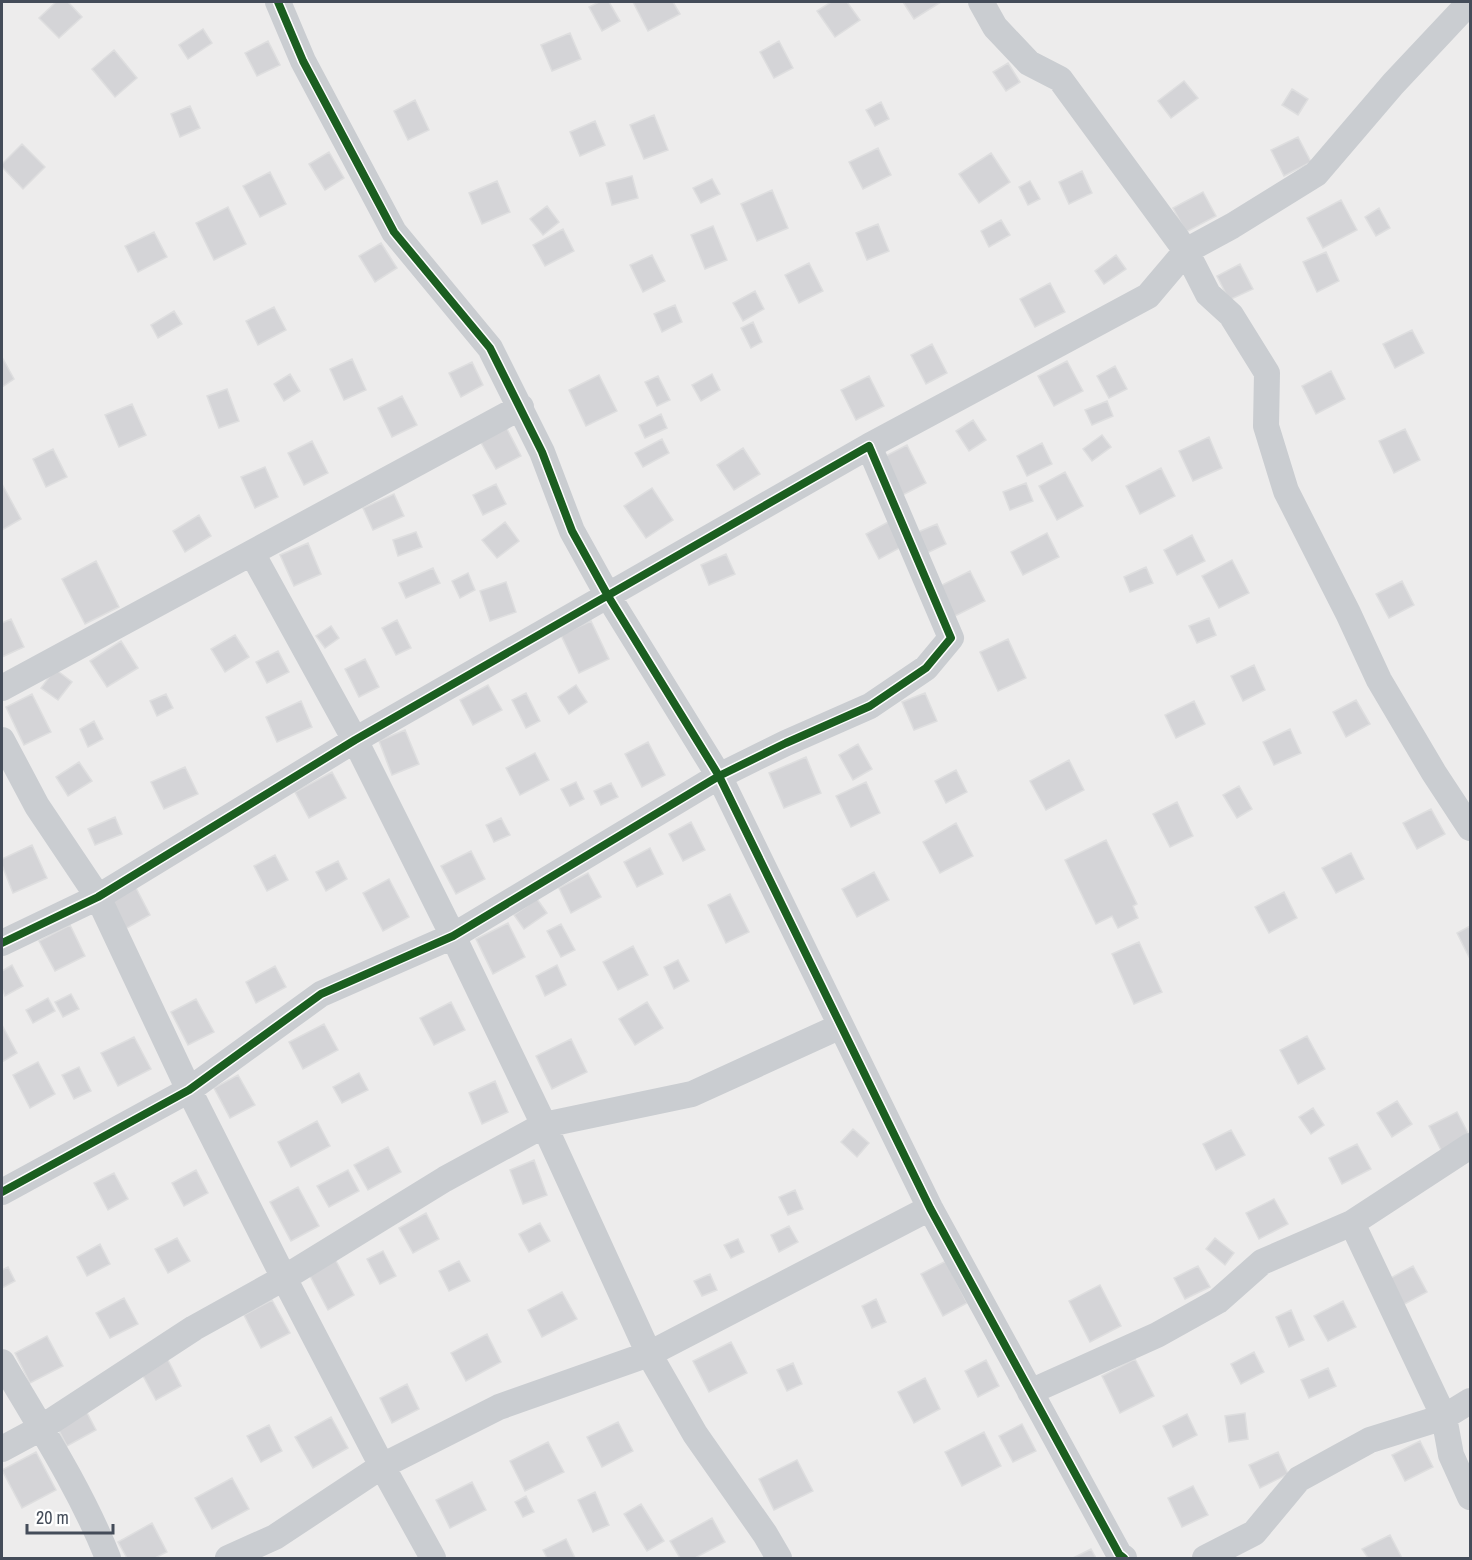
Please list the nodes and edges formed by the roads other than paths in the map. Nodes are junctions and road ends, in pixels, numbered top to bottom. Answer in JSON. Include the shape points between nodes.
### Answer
{"nodes":[{"id":1,"x":278,"y":2,"type":"edge"},
{"id":2,"x":981,"y":2,"type":"edge"},
{"id":3,"x":1470,"y":2,"type":"edge"},
{"id":4,"x":1186,"y":251,"type":"junction"},
{"id":5,"x":521,"y":407,"type":"junction"},
{"id":6,"x":869,"y":446,"type":"junction"},
{"id":7,"x":252,"y":553,"type":"junction"},
{"id":8,"x":608,"y":596,"type":"junction"},
{"id":9,"x":2,"y":688,"type":"edge"},
{"id":10,"x":2,"y":740,"type":"edge"},
{"id":11,"x":355,"y":740,"type":"junction"},
{"id":12,"x":719,"y":776,"type":"junction"},
{"id":13,"x":1470,"y":828,"type":"edge"},
{"id":14,"x":98,"y":897,"type":"junction"},
{"id":15,"x":453,"y":936,"type":"junction"},
{"id":16,"x":2,"y":943,"type":"edge"},
{"id":17,"x":841,"y":1026,"type":"junction"},
{"id":18,"x":189,"y":1090,"type":"junction"},
{"id":19,"x":544,"y":1125,"type":"junction"},
{"id":20,"x":1470,"y":1146,"type":"edge"},
{"id":21,"x":2,"y":1192,"type":"edge"},
{"id":22,"x":930,"y":1208,"type":"junction"},
{"id":23,"x":1352,"y":1223,"type":"junction"},
{"id":24,"x":284,"y":1278,"type":"junction"},
{"id":25,"x":649,"y":1354,"type":"junction"},
{"id":26,"x":2,"y":1362,"type":"edge"},
{"id":27,"x":1030,"y":1392,"type":"junction"},
{"id":28,"x":1470,"y":1401,"type":"edge"},
{"id":29,"x":1444,"y":1417,"type":"junction"},
{"id":30,"x":41,"y":1428,"type":"junction"},
{"id":31,"x":2,"y":1449,"type":"edge"},
{"id":32,"x":382,"y":1466,"type":"junction"},
{"id":33,"x":1470,"y":1497,"type":"edge"},
{"id":34,"x":108,"y":1558,"type":"edge"},
{"id":35,"x":228,"y":1558,"type":"edge"},
{"id":36,"x":433,"y":1558,"type":"edge"},
{"id":37,"x":779,"y":1558,"type":"edge"},
{"id":38,"x":1124,"y":1558,"type":"edge"},
{"id":39,"x":1205,"y":1558,"type":"edge"}],
"edges":[{"from":1,"to":5,"type":"street","via":[[303,61],[394,232],[490,348]]},
{"from":2,"to":4,"type":"street","via":[[995,27],[1029,63],[1060,79]]},
{"from":3,"to":4,"type":"street","via":[[1316,174]]},
{"from":4,"to":6,"type":"street","via":[[1148,296]]},
{"from":4,"to":13,"type":"street","via":[[1208,294],[1231,315],[1267,373],[1266,426],[1286,491],[1379,680]]},
{"from":5,"to":7,"type":"street"},
{"from":5,"to":8,"type":"street","via":[[572,531]]},
{"from":6,"to":8,"type":"street"},
{"from":6,"to":12,"type":"street","via":[[951,638],[926,668],[870,706]]},
{"from":7,"to":9,"type":"street"},
{"from":7,"to":11,"type":"street"},
{"from":8,"to":11,"type":"street"},
{"from":8,"to":12,"type":"street"},
{"from":10,"to":14,"type":"street","via":[[37,806]]},
{"from":11,"to":14,"type":"street"},
{"from":11,"to":15,"type":"street"},
{"from":12,"to":15,"type":"street"},
{"from":12,"to":17,"type":"street"},
{"from":14,"to":16,"type":"street"},
{"from":14,"to":18,"type":"street"},
{"from":15,"to":18,"type":"street","via":[[321,994]]},
{"from":15,"to":19,"type":"street"},
{"from":17,"to":19,"type":"street","via":[[692,1094]]},
{"from":17,"to":22,"type":"street"},
{"from":18,"to":21,"type":"street"},
{"from":18,"to":24,"type":"street"},
{"from":19,"to":24,"type":"street","via":[[445,1179]]},
{"from":19,"to":25,"type":"street"},
{"from":20,"to":23,"type":"street"},
{"from":22,"to":25,"type":"street"},
{"from":22,"to":27,"type":"street"},
{"from":23,"to":27,"type":"street","via":[[1262,1262],[1218,1301],[1157,1335]]},
{"from":23,"to":29,"type":"street"},
{"from":24,"to":30,"type":"street","via":[[194,1328]]},
{"from":24,"to":32,"type":"street"},
{"from":25,"to":32,"type":"street","via":[[500,1407]]},
{"from":25,"to":37,"type":"street","via":[[695,1434]]},
{"from":26,"to":30,"type":"street"},
{"from":27,"to":38,"type":"street"},
{"from":28,"to":29,"type":"street"},
{"from":29,"to":33,"type":"street","via":[[1451,1455]]},
{"from":29,"to":39,"type":"street","via":[[1370,1440],[1299,1479],[1254,1533]]},
{"from":30,"to":31,"type":"street"},
{"from":30,"to":34,"type":"street"},
{"from":32,"to":35,"type":"street","via":[[275,1537]]},
{"from":32,"to":36,"type":"street"}]}
